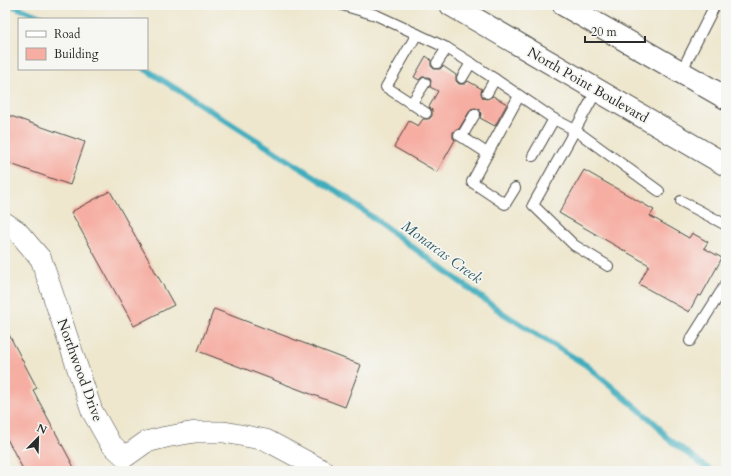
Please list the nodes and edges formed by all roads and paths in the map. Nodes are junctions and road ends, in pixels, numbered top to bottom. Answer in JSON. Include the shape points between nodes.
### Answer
{"nodes":[{"id":1,"x":342,"y":5,"type":"edge"},
{"id":2,"x":451,"y":5,"type":"edge"},
{"id":3,"x":564,"y":5,"type":"edge"},
{"id":4,"x":715,"y":5,"type":"edge"},
{"id":5,"x":417,"y":34,"type":"junction"},
{"id":6,"x":447,"y":48,"type":"junction"},
{"id":7,"x":437,"y":63,"type":"dead end"},
{"id":8,"x":471,"y":63,"type":"junction"},
{"id":9,"x":682,"y":72,"type":"junction"},
{"id":10,"x":462,"y":78,"type":"dead end"},
{"id":11,"x":495,"y":79,"type":"junction"},
{"id":12,"x":424,"y":83,"type":"dead end"},
{"id":13,"x":597,"y":90,"type":"junction"},
{"id":14,"x":487,"y":93,"type":"dead end"},
{"id":15,"x":519,"y":96,"type":"junction"},
{"id":16,"x":726,"y":98,"type":"edge"},
{"id":17,"x":411,"y":104,"type":"junction"},
{"id":18,"x":426,"y":114,"type":"dead end"},
{"id":19,"x":475,"y":114,"type":"dead end"},
{"id":20,"x":554,"y":120,"type":"junction"},
{"id":21,"x":575,"y":130,"type":"junction"},
{"id":22,"x":487,"y":153,"type":"junction"},
{"id":23,"x":533,"y":156,"type":"dead end"},
{"id":24,"x":726,"y":166,"type":"edge"},
{"id":25,"x":515,"y":188,"type":"dead end"},
{"id":26,"x":659,"y":191,"type":"dead end"},
{"id":27,"x":680,"y":201,"type":"dead end"},
{"id":28,"x":5,"y":223,"type":"edge"},
{"id":29,"x":726,"y":225,"type":"edge"},
{"id":30,"x":608,"y":266,"type":"dead end"},
{"id":31,"x":726,"y":284,"type":"edge"},
{"id":32,"x":690,"y":341,"type":"dead end"},
{"id":33,"x":121,"y":464,"type":"edge"},
{"id":34,"x":324,"y":471,"type":"edge"}],
"edges":[{"from":1,"to":5,"type":"lane","via":[[376,15]]},
{"from":2,"to":13,"type":"main road","name":"North Point Boulevard"},
{"from":3,"to":9,"type":"main road"},
{"from":4,"to":9,"type":"lane"},
{"from":5,"to":6,"type":"lane"},
{"from":5,"to":17,"type":"lane","via":[[386,87]]},
{"from":6,"to":7,"type":"lane"},
{"from":6,"to":8,"type":"lane"},
{"from":8,"to":10,"type":"lane"},
{"from":8,"to":11,"type":"lane"},
{"from":9,"to":16,"type":"main road"},
{"from":11,"to":14,"type":"lane"},
{"from":11,"to":15,"type":"lane"},
{"from":12,"to":17,"type":"lane"},
{"from":13,"to":21,"type":"lane"},
{"from":13,"to":24,"type":"main road","name":"North Point Boulevard"},
{"from":15,"to":20,"type":"lane"},
{"from":15,"to":22,"type":"lane"},
{"from":17,"to":18,"type":"lane"},
{"from":19,"to":22,"type":"lane","via":[[460,136]]},
{"from":20,"to":21,"type":"lane"},
{"from":20,"to":23,"type":"lane"},
{"from":21,"to":26,"type":"lane"},
{"from":21,"to":30,"type":"lane","via":[[534,205],[574,245]]},
{"from":22,"to":25,"type":"lane","via":[[472,182],[505,204]]},
{"from":27,"to":29,"type":"lane"},
{"from":28,"to":33,"type":"street","name":"Northwood Drive","via":[[18,231],[41,259],[92,411]]},
{"from":31,"to":32,"type":"lane"},
{"from":33,"to":34,"type":"street","name":"Northwood Drive","via":[[146,442],[195,432],[224,432],[266,440]]}]}
